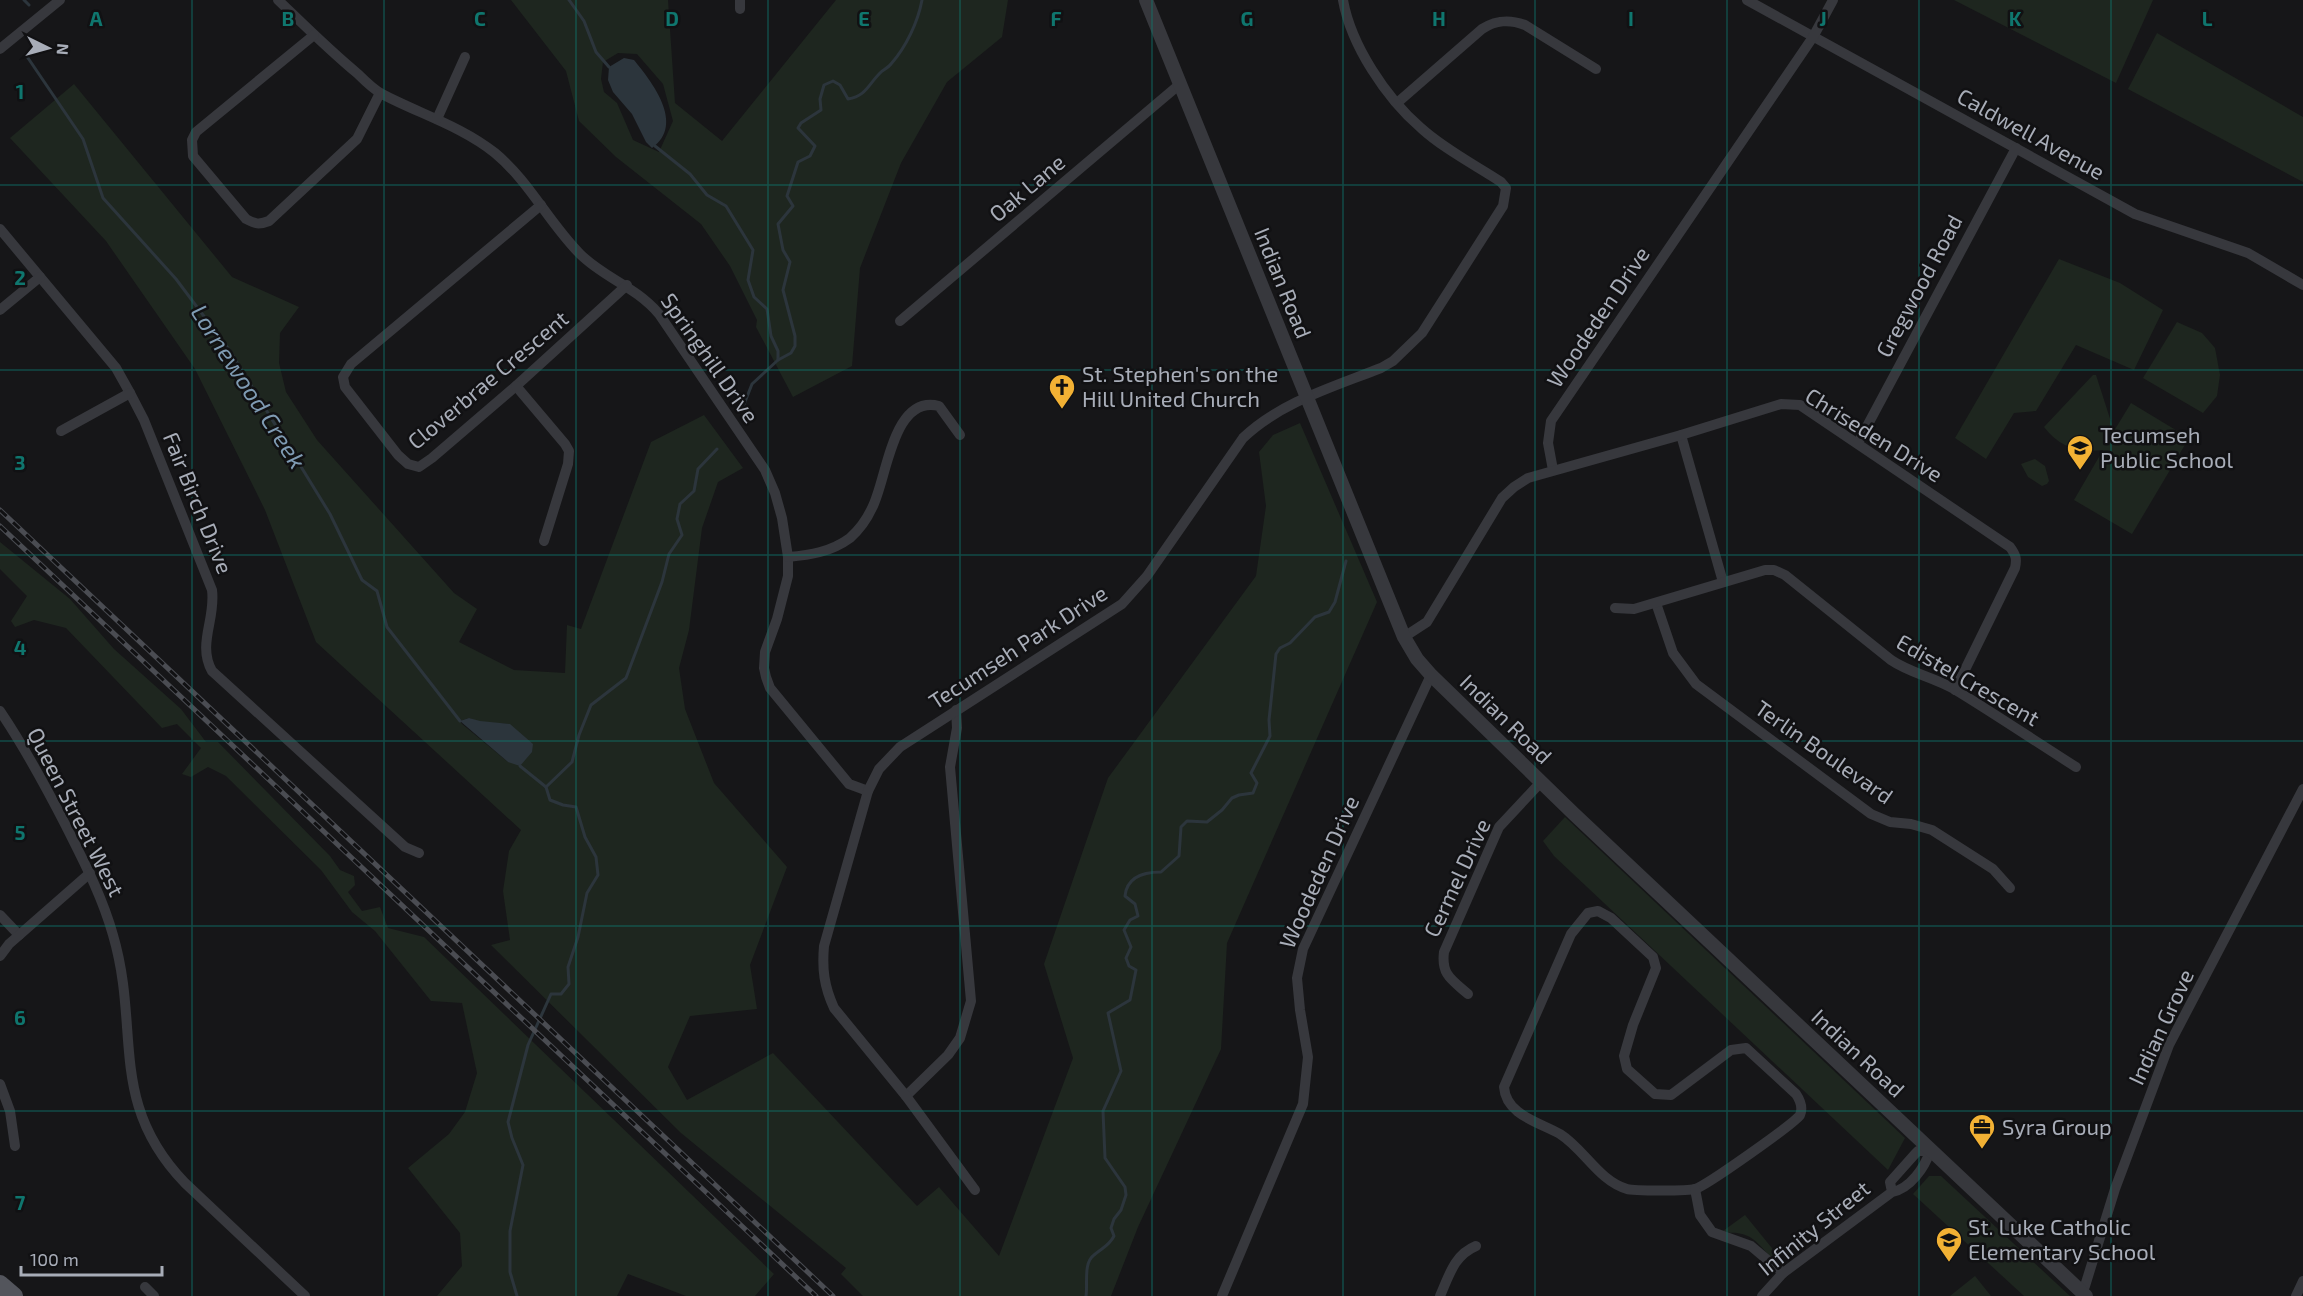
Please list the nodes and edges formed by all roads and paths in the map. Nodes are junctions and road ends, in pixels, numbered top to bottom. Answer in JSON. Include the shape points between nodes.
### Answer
{"nodes":[{"id":1,"x":60,"y":0,"type":"edge"},
{"id":2,"x":278,"y":0,"type":"edge"},
{"id":3,"x":1146,"y":0,"type":"edge"},
{"id":4,"x":1343,"y":0,"type":"edge"},
{"id":5,"x":1747,"y":0,"type":"edge"},
{"id":6,"x":1833,"y":0,"type":"edge"},
{"id":7,"x":314,"y":35,"type":"junction"},
{"id":8,"x":1813,"y":37,"type":"junction"},
{"id":9,"x":0,"y":49,"type":"edge"},
{"id":10,"x":465,"y":57,"type":"dead end"},
{"id":11,"x":1596,"y":69,"type":"dead end"},
{"id":12,"x":1180,"y":84,"type":"junction"},
{"id":13,"x":380,"y":93,"type":"junction"},
{"id":14,"x":1397,"y":103,"type":"junction"},
{"id":15,"x":437,"y":119,"type":"junction"},
{"id":16,"x":2016,"y":148,"type":"junction"},
{"id":17,"x":541,"y":205,"type":"junction"},
{"id":18,"x":0,"y":229,"type":"edge"},
{"id":19,"x":40,"y":277,"type":"junction"},
{"id":20,"x":627,"y":285,"type":"junction"},
{"id":21,"x":2303,"y":285,"type":"edge"},
{"id":22,"x":0,"y":310,"type":"edge"},
{"id":23,"x":900,"y":321,"type":"dead end"},
{"id":24,"x":516,"y":386,"type":"junction"},
{"id":25,"x":130,"y":393,"type":"junction"},
{"id":26,"x":1307,"y":397,"type":"junction"},
{"id":27,"x":61,"y":431,"type":"dead end"},
{"id":28,"x":960,"y":435,"type":"dead end"},
{"id":29,"x":1681,"y":435,"type":"junction"},
{"id":30,"x":1858,"y":443,"type":"junction"},
{"id":31,"x":1553,"y":470,"type":"junction"},
{"id":32,"x":544,"y":541,"type":"dead end"},
{"id":33,"x":788,"y":557,"type":"junction"},
{"id":34,"x":1723,"y":582,"type":"junction"},
{"id":35,"x":1656,"y":603,"type":"junction"},
{"id":36,"x":1615,"y":608,"type":"dead end"},
{"id":37,"x":1404,"y":637,"type":"junction"},
{"id":38,"x":1431,"y":675,"type":"junction"},
{"id":39,"x":1955,"y":690,"type":"junction"},
{"id":40,"x":956,"y":710,"type":"junction"},
{"id":41,"x":0,"y":711,"type":"edge"},
{"id":42,"x":2076,"y":767,"type":"dead end"},
{"id":43,"x":1541,"y":782,"type":"junction"},
{"id":44,"x":2303,"y":789,"type":"edge"},
{"id":45,"x":868,"y":791,"type":"junction"},
{"id":46,"x":419,"y":853,"type":"dead end"},
{"id":47,"x":90,"y":873,"type":"junction"},
{"id":48,"x":2010,"y":888,"type":"dead end"},
{"id":49,"x":0,"y":915,"type":"edge"},
{"id":50,"x":19,"y":935,"type":"junction"},
{"id":51,"x":0,"y":956,"type":"edge"},
{"id":52,"x":1468,"y":994,"type":"dead end"},
{"id":53,"x":0,"y":1084,"type":"edge"},
{"id":54,"x":906,"y":1096,"type":"junction"},
{"id":55,"x":15,"y":1146,"type":"dead end"},
{"id":56,"x":1930,"y":1151,"type":"junction"},
{"id":57,"x":1695,"y":1189,"type":"junction"},
{"id":58,"x":975,"y":1190,"type":"dead end"},
{"id":59,"x":1476,"y":1246,"type":"dead end"},
{"id":60,"x":1783,"y":1273,"type":"junction"},
{"id":61,"x":2303,"y":1281,"type":"edge"},
{"id":62,"x":0,"y":1284,"type":"edge"},
{"id":63,"x":145,"y":1287,"type":"dead end"},
{"id":64,"x":2084,"y":1294,"type":"edge"},
{"id":65,"x":14,"y":1296,"type":"edge"},
{"id":66,"x":154,"y":1296,"type":"edge"},
{"id":67,"x":305,"y":1296,"type":"edge"},
{"id":68,"x":1222,"y":1296,"type":"edge"},
{"id":69,"x":1440,"y":1296,"type":"edge"},
{"id":70,"x":1762,"y":1296,"type":"edge"},
{"id":71,"x":2296,"y":1296,"type":"edge"}],
"edges":[{"from":1,"to":9,"type":"street"},
{"from":2,"to":7,"type":"street","name":"Springhill Drive"},
{"from":3,"to":12,"type":"street","name":"Indian Road"},
{"from":4,"to":14,"type":"street","name":"Tecumseh Park Drive","via":[[1360,48]]},
{"from":5,"to":8,"type":"street","name":"Caldwell Avenue"},
{"from":6,"to":8,"type":"street","name":"Woodeden Drive"},
{"from":7,"to":13,"type":"street","name":"Springhill Drive"},
{"from":7,"to":13,"type":"street","via":[[195,132],[192,140],[193,156],[246,219],[254,224],[269,221],[349,147]]},
{"from":8,"to":16,"type":"street","name":"Caldwell Avenue"},
{"from":8,"to":31,"type":"street","name":"Woodeden Drive","via":[[1551,421],[1548,443]]},
{"from":10,"to":15,"type":"street"},
{"from":11,"to":14,"type":"street","via":[[1525,25],[1501,21],[1482,29]]},
{"from":12,"to":23,"type":"street","name":"Oak Lane"},
{"from":12,"to":26,"type":"street","name":"Indian Road"},
{"from":13,"to":15,"type":"street","name":"Springhill Drive"},
{"from":14,"to":26,"type":"street","name":"Tecumseh Park Drive","via":[[1422,129],[1501,182],[1506,188],[1503,206],[1422,333],[1381,368]]},
{"from":15,"to":17,"type":"street","name":"Springhill Drive","via":[[498,155]]},
{"from":16,"to":21,"type":"street","name":"Caldwell Avenue","via":[[2135,214],[2248,253]]},
{"from":16,"to":30,"type":"street","name":"Gregwood Road"},
{"from":17,"to":20,"type":"street","name":"Springhill Drive","via":[[579,253]]},
{"from":17,"to":24,"type":"street","name":"Cloverbrae Crescent","via":[[351,364],[344,376],[345,387],[398,455],[419,467]]},
{"from":18,"to":19,"type":"street","name":"Fair Birch Drive"},
{"from":19,"to":22,"type":"street"},
{"from":19,"to":25,"type":"street","name":"Fair Birch Drive","via":[[116,368]]},
{"from":20,"to":24,"type":"street","name":"Cloverbrae Crescent"},
{"from":20,"to":33,"type":"street","name":"Springhill Drive","via":[[659,314],[765,470],[782,518]]},
{"from":24,"to":32,"type":"street","via":[[569,451]]},
{"from":25,"to":27,"type":"street"},
{"from":25,"to":46,"type":"street","name":"Fair Birch Drive","via":[[212,590],[205,644],[212,671],[405,847]]},
{"from":26,"to":37,"type":"street","name":"Indian Road"},
{"from":26,"to":40,"type":"street","name":"Tecumseh Park Drive","via":[[1263,420],[1243,438],[1148,576],[1122,604]]},
{"from":28,"to":33,"type":"street","via":[[939,406],[919,405],[896,436],[873,507],[858,530],[817,554]]},
{"from":29,"to":30,"type":"street","name":"Chriseden Drive","via":[[1791,403]]},
{"from":29,"to":31,"type":"street","name":"Chriseden Drive"},
{"from":29,"to":34,"type":"street"},
{"from":30,"to":39,"type":"street","name":"Chriseden Drive","via":[[2015,553],[2015,568]]},
{"from":31,"to":37,"type":"street","via":[[1528,478],[1502,498],[1427,622]]},
{"from":33,"to":45,"type":"street","name":"Springhill Drive","via":[[788,576],[765,652],[764,668],[770,688],[843,778]]},
{"from":34,"to":35,"type":"street","name":"Edistel Crescent"},
{"from":34,"to":39,"type":"street","name":"Edistel Crescent","via":[[1764,570],[1785,575],[1904,669]]},
{"from":35,"to":36,"type":"street","name":"Edistel Crescent","via":[[1634,609]]},
{"from":35,"to":48,"type":"street","name":"Terlin Boulevard","via":[[1673,653],[1696,684],[1871,814],[1932,830],[1993,869]]},
{"from":37,"to":38,"type":"street","name":"Indian Road"},
{"from":38,"to":43,"type":"street","name":"Indian Road"},
{"from":38,"to":68,"type":"street","name":"Woodeden Drive","via":[[1303,949],[1297,978],[1308,1057],[1303,1104]]},
{"from":39,"to":42,"type":"street","name":"Edistel Crescent"},
{"from":40,"to":45,"type":"street","name":"Tecumseh Park Drive","via":[[900,747],[879,769]]},
{"from":40,"to":54,"type":"street","via":[[950,767],[971,1001],[960,1038]]},
{"from":41,"to":47,"type":"street","name":"Queen Street West","via":[[34,766]]},
{"from":43,"to":52,"type":"street","name":"Cermel Drive","via":[[1500,827],[1444,952],[1442,966],[1447,975]]},
{"from":43,"to":56,"type":"street","name":"Indian Road"},
{"from":44,"to":64,"type":"street","name":"Indian Grove","via":[[2169,1045],[2115,1189]]},
{"from":45,"to":54,"type":"street","name":"Tecumseh Park Drive","via":[[824,946],[822,970],[834,1008]]},
{"from":47,"to":50,"type":"street"},
{"from":47,"to":67,"type":"street","name":"Queen Street West","via":[[115,939],[123,981],[132,1086],[146,1130],[185,1184]]},
{"from":49,"to":50,"type":"street"},
{"from":50,"to":51,"type":"street"},
{"from":53,"to":55,"type":"street","via":[[10,1111]]},
{"from":54,"to":58,"type":"street","name":"Tecumseh Park Drive"},
{"from":56,"to":60,"type":"street","name":"Infinity Street","via":[[1925,1165],[1900,1191],[1892,1192]]},
{"from":56,"to":64,"type":"street","name":"Indian Road"},
{"from":57,"to":57,"type":"street","via":[[1796,1120],[1801,1102],[1746,1048],[1731,1050],[1671,1095],[1655,1094],[1627,1069],[1624,1056],[1656,968],[1653,957],[1611,918],[1598,911],[1588,913],[1571,934],[1504,1087],[1505,1096],[1511,1107],[1563,1136],[1612,1182],[1628,1190]]},
{"from":57,"to":60,"type":"street","via":[[1700,1215],[1712,1232],[1751,1246]]},
{"from":59,"to":69,"type":"street","via":[[1460,1255]]},
{"from":60,"to":70,"type":"street","name":"Infinity Street"},
{"from":61,"to":71,"type":"street"},
{"from":62,"to":65,"type":"main road"},
{"from":63,"to":66,"type":"street"}]}
